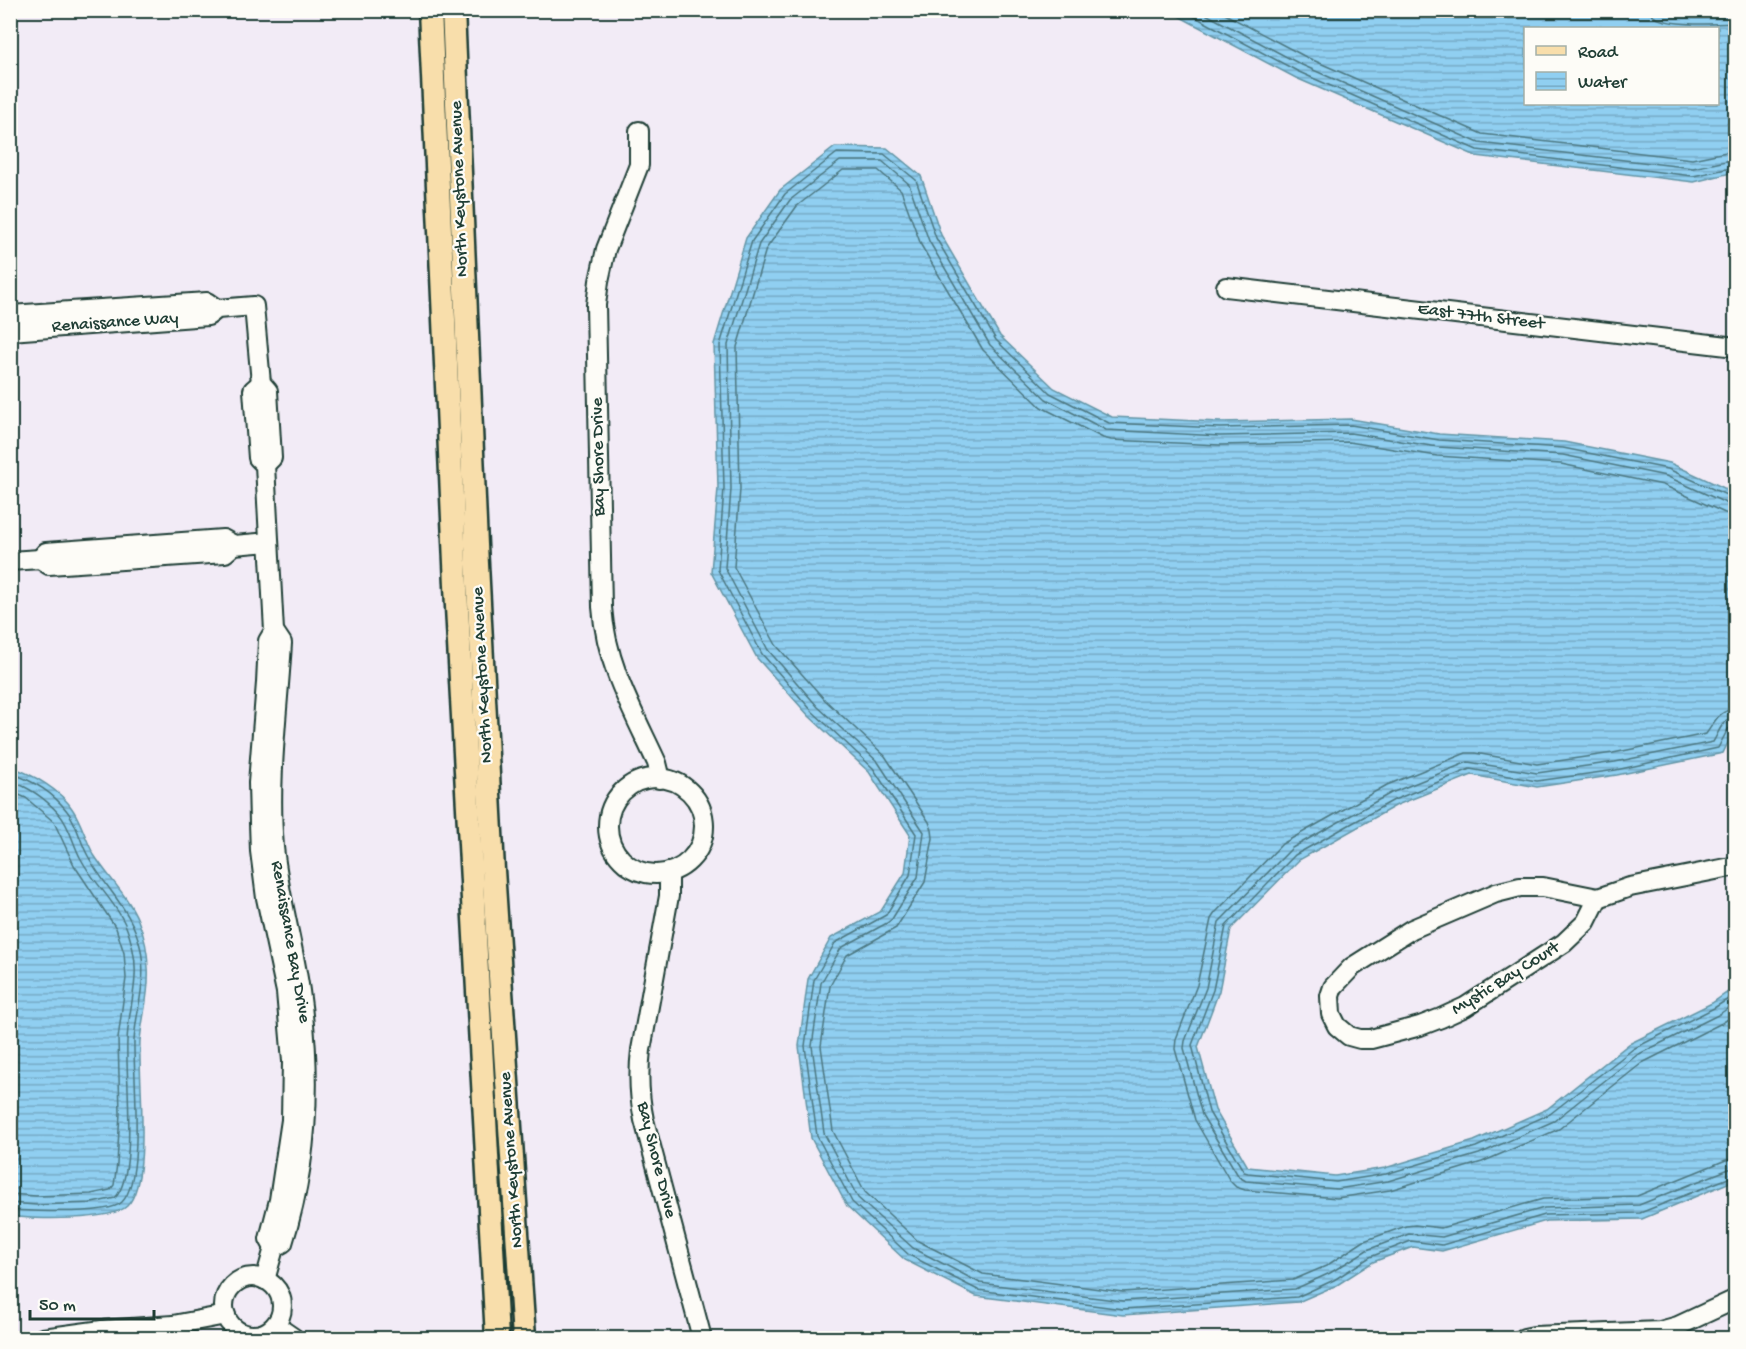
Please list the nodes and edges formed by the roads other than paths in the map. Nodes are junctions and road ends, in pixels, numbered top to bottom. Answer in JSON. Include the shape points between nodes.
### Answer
{"nodes":[{"id":1,"x":430,"y":10,"type":"edge"},
{"id":2,"x":453,"y":10,"type":"edge"},
{"id":3,"x":443,"y":43,"type":"junction"},
{"id":4,"x":639,"y":131,"type":"dead end"},
{"id":5,"x":1226,"y":287,"type":"dead end"},
{"id":6,"x":254,"y":306,"type":"joint"},
{"id":7,"x":218,"y":309,"type":"junction"},
{"id":8,"x":10,"y":315,"type":"edge"},
{"id":9,"x":10,"y":331,"type":"edge"},
{"id":10,"x":1736,"y":347,"type":"edge"},
{"id":11,"x":269,"y":542,"type":"junction"},
{"id":12,"x":10,"y":561,"type":"edge"},
{"id":13,"x":659,"y":779,"type":"junction"},
{"id":14,"x":1736,"y":866,"type":"edge"},
{"id":15,"x":669,"y":872,"type":"junction"},
{"id":16,"x":1598,"y":898,"type":"junction"},
{"id":17,"x":265,"y":1280,"type":"junction"},
{"id":18,"x":1736,"y":1299,"type":"edge"},
{"id":19,"x":226,"y":1315,"type":"junction"},
{"id":20,"x":275,"y":1325,"type":"junction"},
{"id":21,"x":245,"y":1336,"type":"edge"},
{"id":22,"x":43,"y":1338,"type":"edge"},
{"id":23,"x":294,"y":1338,"type":"edge"},
{"id":24,"x":497,"y":1338,"type":"edge"},
{"id":25,"x":524,"y":1338,"type":"edge"},
{"id":26,"x":702,"y":1338,"type":"edge"},
{"id":27,"x":1524,"y":1338,"type":"edge"}],
"edges":[{"from":1,"to":3,"type":"main road","name":"North Keystone Avenue"},
{"from":2,"to":3,"type":"main road","name":"North Keystone Avenue"},
{"from":3,"to":24,"type":"main road","name":"North Keystone Avenue","via":[[458,607]]},
{"from":3,"to":25,"type":"main road","name":"North Keystone Avenue"},
{"from":4,"to":13,"type":"street","name":"Bay Shore Drive","via":[[639,165],[606,249],[597,297],[602,607],[613,667],[657,763]]},
{"from":5,"to":10,"type":"street","name":"East 77th Street"},
{"from":6,"to":7,"type":"street","name":"Renaissance Way"},
{"from":6,"to":11,"type":"street","name":"Renaissance Bay Drive","via":[[261,383],[268,391],[272,446],[272,458],[265,465]]},
{"from":7,"to":8,"type":"street","name":"Renaissance Way","via":[[207,302]]},
{"from":7,"to":9,"type":"street","name":"Renaissance Way","via":[[208,316]]},
{"from":11,"to":12,"type":"street","via":[[234,545],[223,539],[46,552],[40,559]]},
{"from":11,"to":17,"type":"street","name":"Renaissance Bay Drive","via":[[274,631],[268,641],[258,823],[266,898],[286,992],[292,1061],[291,1120],[269,1239],[274,1248]]},
{"from":13,"to":15,"type":"street","via":[[686,789],[696,800],[703,821],[703,836],[693,856]]},
{"from":13,"to":15,"type":"street","via":[[642,781],[622,792],[613,806],[608,828],[615,850],[626,863],[646,873]]},
{"from":14,"to":16,"type":"street","via":[[1630,887]]},
{"from":15,"to":26,"type":"street","name":"Bay Shore Drive","via":[[669,896],[641,1050],[639,1085],[644,1120]]},
{"from":16,"to":16,"type":"street","name":"Mystic Bay Court","via":[[1586,922],[1556,950],[1441,1018],[1401,1032],[1360,1039],[1345,1034],[1332,1017],[1330,996],[1342,977],[1412,929],[1496,893],[1520,887],[1543,887]]},
{"from":17,"to":19,"type":"street","via":[[248,1278],[236,1283],[227,1293]]},
{"from":17,"to":20,"type":"street","via":[[278,1291],[282,1302]]},
{"from":18,"to":27,"type":"street","via":[[1660,1331]]},
{"from":19,"to":21,"type":"street"},
{"from":19,"to":22,"type":"street","via":[[173,1325]]},
{"from":20,"to":21,"type":"street"},
{"from":20,"to":23,"type":"street"}]}
